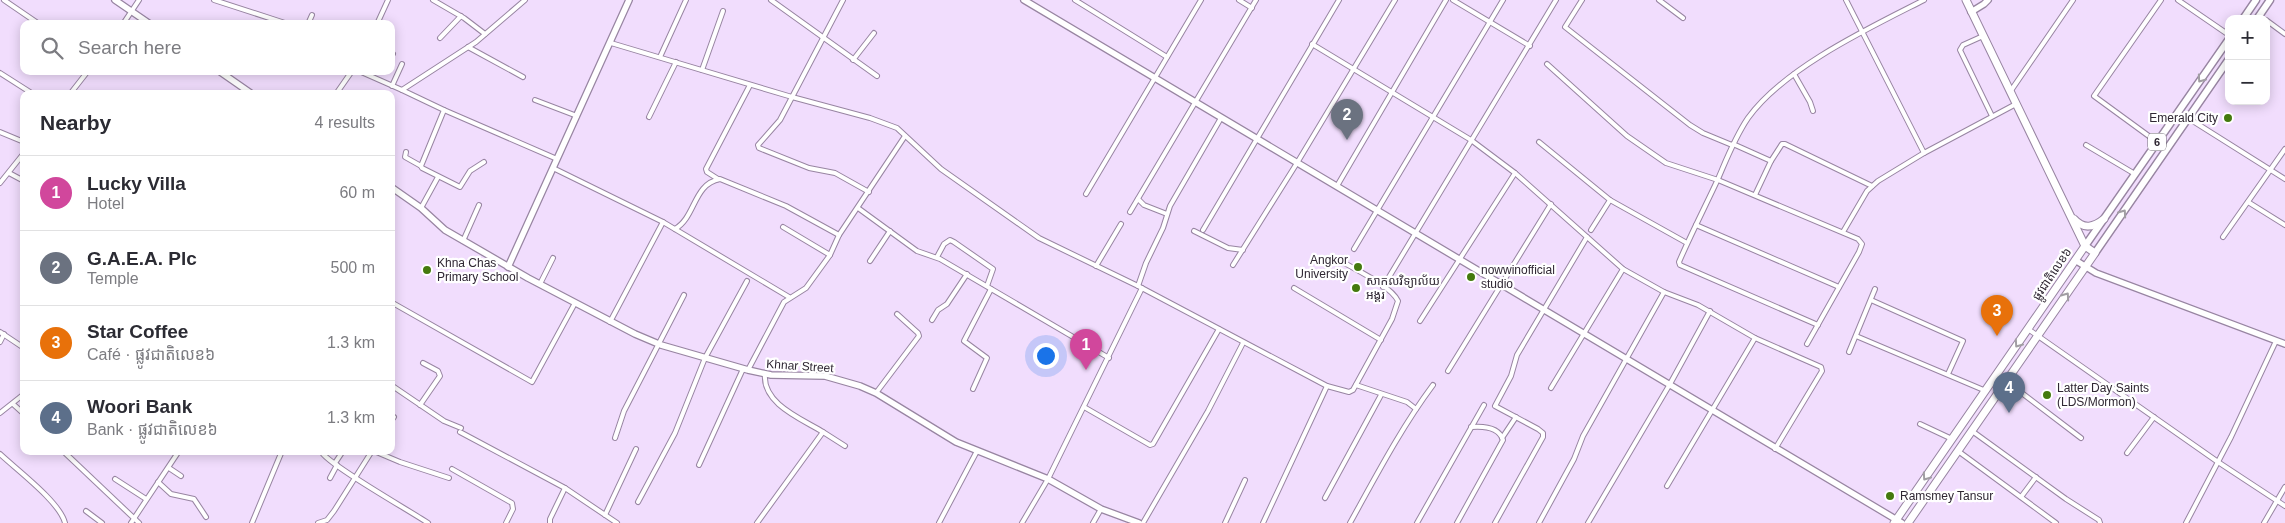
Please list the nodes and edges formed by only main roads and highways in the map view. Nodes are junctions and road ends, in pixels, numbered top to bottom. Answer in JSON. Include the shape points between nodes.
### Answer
{"nodes":[{"id":1,"x":1966,"y":0,"type":"edge"},
{"id":2,"x":2270,"y":0,"type":"edge"},
{"id":3,"x":2253,"y":1,"type":"edge"},
{"id":4,"x":2245,"y":15,"type":"edge"},
{"id":5,"x":2263,"y":15,"type":"edge"},
{"id":6,"x":2225,"y":45,"type":"edge"},
{"id":7,"x":2225,"y":66,"type":"edge"},
{"id":8,"x":2069,"y":212,"type":"junction"},
{"id":9,"x":2104,"y":219,"type":"junction"},
{"id":10,"x":2085,"y":246,"type":"junction"},
{"id":11,"x":2096,"y":253,"type":"junction"},
{"id":12,"x":1897,"y":522,"type":"edge"},
{"id":13,"x":1908,"y":523,"type":"edge"}],
"edges":[{"from":1,"to":8,"type":"highway"},
{"from":2,"to":5,"type":"main road"},
{"from":3,"to":4,"type":"main road"},
{"from":6,"to":9,"type":"main road","name":"ផ្លូវជាតិលេខ៦","number":"6","one_way":true},
{"from":11,"to":7,"type":"main road","name":"ផ្លូវជាតិលេខ៦","number":"6","one_way":true},
{"from":8,"to":9,"type":"highway","via":[[2077,222],[2089,227]]},
{"from":8,"to":10,"type":"highway"},
{"from":9,"to":10,"type":"main road","name":"ផ្លូវជាតិលេខ៦","number":"6"},
{"from":10,"to":11,"type":"highway"},
{"from":10,"to":12,"type":"highway","name":"ផ្លូវជាតិលេខ៦","number":"6","one_way":true},
{"from":13,"to":11,"type":"highway","name":"ផ្លូវជាតិលេខ៦","number":"6","one_way":true}]}
